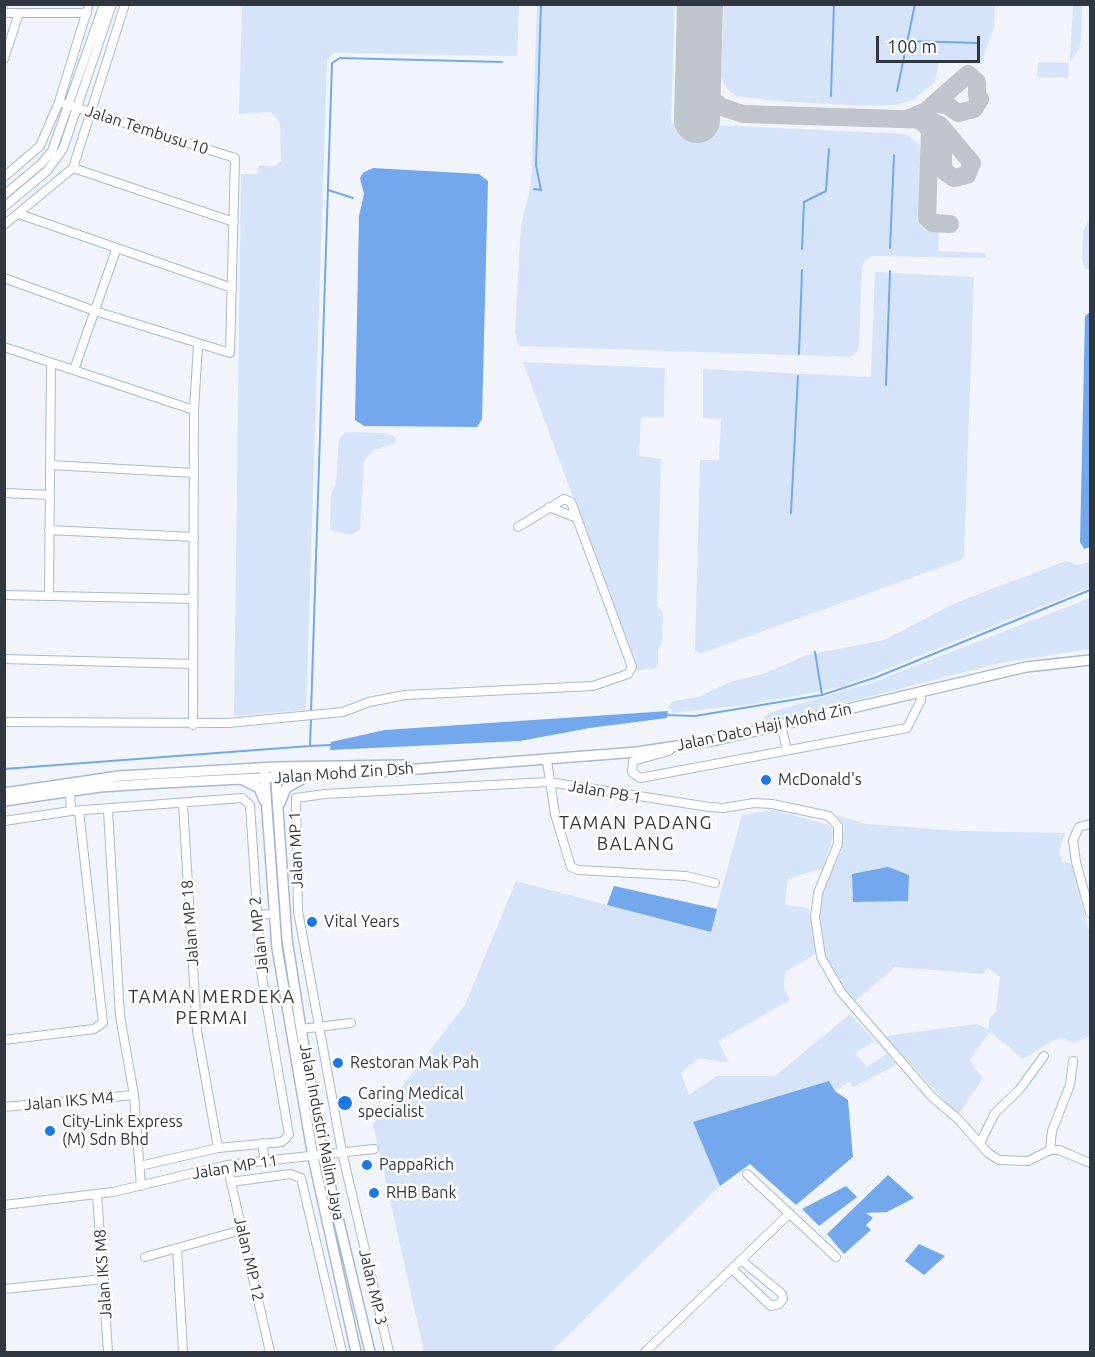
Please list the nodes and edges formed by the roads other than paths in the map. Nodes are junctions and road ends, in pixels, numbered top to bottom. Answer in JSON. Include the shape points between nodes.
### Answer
{"nodes":[{"id":1,"x":104,"y":4,"type":"edge"},
{"id":2,"x":112,"y":4,"type":"edge"},
{"id":3,"x":125,"y":4,"type":"edge"},
{"id":4,"x":88,"y":9,"type":"edge"},
{"id":5,"x":4,"y":13,"type":"edge"},
{"id":6,"x":19,"y":13,"type":"junction"},
{"id":7,"x":4,"y":59,"type":"edge"},
{"id":8,"x":59,"y":102,"type":"junction"},
{"id":9,"x":73,"y":107,"type":"junction"},
{"id":10,"x":90,"y":113,"type":"junction"},
{"id":11,"x":73,"y":168,"type":"junction"},
{"id":12,"x":4,"y":177,"type":"edge"},
{"id":13,"x":4,"y":195,"type":"edge"},
{"id":14,"x":4,"y":207,"type":"edge"},
{"id":15,"x":19,"y":214,"type":"junction"},
{"id":16,"x":234,"y":222,"type":"junction"},
{"id":17,"x":4,"y":225,"type":"edge"},
{"id":18,"x":116,"y":250,"type":"junction"},
{"id":19,"x":4,"y":278,"type":"edge"},
{"id":20,"x":232,"y":288,"type":"junction"},
{"id":21,"x":95,"y":311,"type":"junction"},
{"id":22,"x":198,"y":345,"type":"junction"},
{"id":23,"x":4,"y":347,"type":"edge"},
{"id":24,"x":51,"y":363,"type":"junction"},
{"id":25,"x":74,"y":370,"type":"junction"},
{"id":26,"x":194,"y":410,"type":"junction"},
{"id":27,"x":50,"y":465,"type":"junction"},
{"id":28,"x":194,"y":473,"type":"junction"},
{"id":29,"x":4,"y":493,"type":"edge"},
{"id":30,"x":50,"y":495,"type":"junction"},
{"id":31,"x":549,"y":507,"type":"junction"},
{"id":32,"x":577,"y":518,"type":"junction"},
{"id":33,"x":518,"y":527,"type":"dead end"},
{"id":34,"x":50,"y":530,"type":"junction"},
{"id":35,"x":194,"y":537,"type":"junction"},
{"id":36,"x":4,"y":595,"type":"edge"},
{"id":37,"x":49,"y":596,"type":"junction"},
{"id":38,"x":193,"y":599,"type":"junction"},
{"id":39,"x":4,"y":660,"type":"edge"},
{"id":40,"x":1090,"y":660,"type":"edge"},
{"id":41,"x":193,"y":664,"type":"junction"},
{"id":42,"x":920,"y":692,"type":"junction"},
{"id":43,"x":4,"y":722,"type":"edge"},
{"id":44,"x":193,"y":725,"type":"junction"},
{"id":45,"x":781,"y":725,"type":"junction"},
{"id":46,"x":684,"y":745,"type":"junction"},
{"id":47,"x":787,"y":750,"type":"junction"},
{"id":48,"x":547,"y":761,"type":"junction"},
{"id":49,"x":434,"y":766,"type":"junction"},
{"id":50,"x":275,"y":767,"type":"junction"},
{"id":51,"x":264,"y":773,"type":"junction"},
{"id":52,"x":312,"y":775,"type":"junction"},
{"id":53,"x":276,"y":777,"type":"junction"},
{"id":54,"x":238,"y":779,"type":"junction"},
{"id":55,"x":549,"y":782,"type":"junction"},
{"id":56,"x":70,"y":792,"type":"junction"},
{"id":57,"x":4,"y":793,"type":"edge"},
{"id":58,"x":4,"y":801,"type":"edge"},
{"id":59,"x":183,"y":804,"type":"junction"},
{"id":60,"x":279,"y":808,"type":"junction"},
{"id":61,"x":108,"y":810,"type":"junction"},
{"id":62,"x":75,"y":811,"type":"junction"},
{"id":63,"x":268,"y":814,"type":"junction"},
{"id":64,"x":4,"y":821,"type":"edge"},
{"id":65,"x":1090,"y":824,"type":"edge"},
{"id":66,"x":716,"y":883,"type":"dead end"},
{"id":67,"x":1089,"y":894,"type":"edge"},
{"id":68,"x":1090,"y":913,"type":"edge"},
{"id":69,"x":273,"y":914,"type":"junction"},
{"id":70,"x":255,"y":915,"type":"junction"},
{"id":71,"x":351,"y":1023,"type":"dead end"},
{"id":72,"x":318,"y":1026,"type":"junction"},
{"id":73,"x":301,"y":1029,"type":"junction"},
{"id":74,"x":4,"y":1040,"type":"edge"},
{"id":75,"x":1044,"y":1056,"type":"dead end"},
{"id":76,"x":1073,"y":1061,"type":"dead end"},
{"id":77,"x":134,"y":1095,"type":"junction"},
{"id":78,"x":4,"y":1107,"type":"edge"},
{"id":79,"x":262,"y":1143,"type":"junction"},
{"id":80,"x":980,"y":1143,"type":"junction"},
{"id":81,"x":218,"y":1148,"type":"junction"},
{"id":82,"x":374,"y":1149,"type":"dead end"},
{"id":83,"x":1050,"y":1150,"type":"junction"},
{"id":84,"x":342,"y":1152,"type":"junction"},
{"id":85,"x":323,"y":1155,"type":"junction"},
{"id":86,"x":313,"y":1157,"type":"junction"},
{"id":87,"x":265,"y":1161,"type":"junction"},
{"id":88,"x":1090,"y":1163,"type":"edge"},
{"id":89,"x":227,"y":1165,"type":"junction"},
{"id":90,"x":140,"y":1166,"type":"junction"},
{"id":91,"x":747,"y":1174,"type":"dead end"},
{"id":92,"x":231,"y":1182,"type":"junction"},
{"id":93,"x":141,"y":1185,"type":"junction"},
{"id":94,"x":97,"y":1195,"type":"junction"},
{"id":95,"x":4,"y":1205,"type":"edge"},
{"id":96,"x":789,"y":1214,"type":"junction"},
{"id":97,"x":242,"y":1230,"type":"junction"},
{"id":98,"x":177,"y":1248,"type":"junction"},
{"id":99,"x":145,"y":1257,"type":"dead end"},
{"id":100,"x":836,"y":1257,"type":"dead end"},
{"id":101,"x":741,"y":1260,"type":"junction"},
{"id":102,"x":732,"y":1269,"type":"junction"},
{"id":103,"x":104,"y":1279,"type":"junction"},
{"id":104,"x":4,"y":1289,"type":"edge"},
{"id":105,"x":108,"y":1353,"type":"edge"},
{"id":106,"x":183,"y":1353,"type":"edge"},
{"id":107,"x":270,"y":1353,"type":"edge"},
{"id":108,"x":342,"y":1353,"type":"edge"},
{"id":109,"x":356,"y":1353,"type":"edge"},
{"id":110,"x":370,"y":1353,"type":"edge"},
{"id":111,"x":389,"y":1353,"type":"edge"},
{"id":112,"x":645,"y":1353,"type":"edge"}],
"edges":[{"from":1,"to":9,"type":"street"},
{"from":2,"to":9,"type":"street"},
{"from":3,"to":10,"type":"street"},
{"from":4,"to":6,"type":"street"},
{"from":4,"to":8,"type":"street"},
{"from":5,"to":6,"type":"street"},
{"from":6,"to":7,"type":"street"},
{"from":8,"to":9,"type":"street","name":"Jalan Tembusu 10"},
{"from":8,"to":12,"type":"street","via":[[40,146]]},
{"from":9,"to":10,"type":"street","name":"Jalan Tembusu 10"},
{"from":9,"to":13,"type":"street","via":[[47,158]]},
{"from":9,"to":14,"type":"street","via":[[63,149],[54,164]]},
{"from":10,"to":11,"type":"street"},
{"from":10,"to":16,"type":"street","name":"Jalan Tembusu 10","via":[[236,159]]},
{"from":11,"to":15,"type":"street"},
{"from":11,"to":16,"type":"street"},
{"from":15,"to":17,"type":"street"},
{"from":15,"to":18,"type":"street"},
{"from":16,"to":20,"type":"street"},
{"from":18,"to":20,"type":"street"},
{"from":18,"to":21,"type":"street"},
{"from":19,"to":21,"type":"street"},
{"from":20,"to":22,"type":"street","via":[[230,353]]},
{"from":21,"to":22,"type":"street"},
{"from":21,"to":25,"type":"street"},
{"from":22,"to":26,"type":"street"},
{"from":23,"to":24,"type":"street"},
{"from":24,"to":25,"type":"street"},
{"from":24,"to":27,"type":"street"},
{"from":25,"to":26,"type":"street"},
{"from":26,"to":28,"type":"street"},
{"from":27,"to":28,"type":"street"},
{"from":27,"to":30,"type":"street"},
{"from":28,"to":35,"type":"street"},
{"from":29,"to":30,"type":"street"},
{"from":30,"to":34,"type":"street"},
{"from":31,"to":32,"type":"street"},
{"from":31,"to":32,"type":"street","via":[[568,499]]},
{"from":31,"to":33,"type":"street"},
{"from":32,"to":44,"type":"street","via":[[632,667],[628,674],[593,686],[405,695],[369,702],[352,710]]},
{"from":34,"to":35,"type":"street"},
{"from":34,"to":37,"type":"street"},
{"from":35,"to":38,"type":"street"},
{"from":36,"to":37,"type":"street"},
{"from":37,"to":38,"type":"street"},
{"from":38,"to":41,"type":"street"},
{"from":39,"to":41,"type":"street"},
{"from":40,"to":42,"type":"main road","name":"Jalan Dato Haji Mohd Zin","via":[[1033,666]]},
{"from":41,"to":44,"type":"street"},
{"from":42,"to":45,"type":"main road","name":"Jalan Dato Haji Mohd Zin"},
{"from":42,"to":47,"type":"street","via":[[921,700],[907,728]]},
{"from":43,"to":44,"type":"street"},
{"from":45,"to":46,"type":"main road","name":"Jalan Dato Haji Mohd Zin"},
{"from":45,"to":47,"type":"street"},
{"from":46,"to":47,"type":"street","via":[[639,757],[633,761],[632,772],[640,778]]},
{"from":46,"to":48,"type":"main road","name":"Jalan Dato Haji Mohd Zin"},
{"from":48,"to":49,"type":"main road","name":"Jalan Dato Haji Mohd Zin"},
{"from":48,"to":55,"type":"street"},
{"from":49,"to":50,"type":"main road","name":"Jalan Mohd Zin Dsh"},
{"from":49,"to":52,"type":"main road","name":"Jalan Mohd Zin Dsh"},
{"from":50,"to":51,"type":"main road","name":"Jalan Mohd Zin Dsh"},
{"from":50,"to":53,"type":"main road","name":"Jalan Industri Malim Jaya"},
{"from":51,"to":53,"type":"main road","name":"Jalan Mohd Zin Dsh"},
{"from":51,"to":54,"type":"main road","name":"Jalan Mohd Zin Dsh"},
{"from":51,"to":57,"type":"main road","name":"Jalan Mohd Zin Dsh","via":[[119,776]]},
{"from":51,"to":63,"type":"main road","name":"Jalan Industri Malim Jaya"},
{"from":52,"to":53,"type":"main road","name":"Jalan Mohd Zin Dsh"},
{"from":52,"to":60,"type":"main road","via":[[286,788]]},
{"from":53,"to":60,"type":"main road","name":"Jalan Industri Malim Jaya"},
{"from":54,"to":56,"type":"main road","name":"Jalan Mohd Zin Dsh"},
{"from":54,"to":63,"type":"main road","via":[[259,788]]},
{"from":55,"to":66,"type":"street","via":[[571,867],[686,876]]},
{"from":55,"to":72,"type":"street","name":"Jalan MP 1","via":[[296,798],[298,911]]},
{"from":55,"to":80,"type":"street","name":"Jalan PB 1","via":[[723,808],[772,804],[834,820],[838,844],[815,904],[821,957],[841,992],[931,1096]]},
{"from":56,"to":58,"type":"main road","name":"Jalan Mohd Zin Dsh"},
{"from":56,"to":62,"type":"street"},
{"from":59,"to":61,"type":"street"},
{"from":59,"to":70,"type":"street","name":"Jalan MP 2","via":[[242,798],[249,805]]},
{"from":59,"to":81,"type":"street","name":"Jalan MP 18","via":[[197,1031]]},
{"from":60,"to":73,"type":"main road","name":"Jalan Industri Malim Jaya","via":[[287,939]]},
{"from":61,"to":62,"type":"street"},
{"from":61,"to":77,"type":"street","via":[[120,1016]]},
{"from":62,"to":64,"type":"street"},
{"from":62,"to":74,"type":"street","via":[[103,1023],[94,1029]]},
{"from":63,"to":69,"type":"main road","name":"Jalan Industri Malim Jaya"},
{"from":65,"to":67,"type":"street","via":[[1079,827],[1073,840],[1076,862]]},
{"from":67,"to":68,"type":"street"},
{"from":69,"to":70,"type":"street"},
{"from":69,"to":86,"type":"main road","name":"Jalan Industri Malim Jaya"},
{"from":70,"to":79,"type":"street","name":"Jalan MP 2","via":[[261,971],[290,1130],[282,1142]]},
{"from":71,"to":72,"type":"street"},
{"from":72,"to":73,"type":"street"},
{"from":72,"to":84,"type":"street","name":"Jalan MP 1"},
{"from":73,"to":85,"type":"main road","name":"Jalan Industri Malim Jaya"},
{"from":75,"to":80,"type":"street","via":[[1019,1090],[995,1113]]},
{"from":76,"to":83,"type":"street","via":[[1070,1085],[1052,1131]]},
{"from":77,"to":78,"type":"street","name":"Jalan IKS M4"},
{"from":77,"to":90,"type":"street"},
{"from":79,"to":81,"type":"street"},
{"from":79,"to":87,"type":"street"},
{"from":80,"to":83,"type":"street","via":[[999,1160],[1029,1161]]},
{"from":81,"to":90,"type":"street"},
{"from":82,"to":84,"type":"street","name":"Jalan MP 11"},
{"from":83,"to":88,"type":"street","via":[[1068,1152]]},
{"from":84,"to":85,"type":"street","name":"Jalan MP 11"},
{"from":84,"to":111,"type":"street","name":"Jalan MP 3"},
{"from":85,"to":86,"type":"street","name":"Jalan MP 11"},
{"from":85,"to":110,"type":"main road","name":"Jalan Industri Malim Jaya"},
{"from":86,"to":87,"type":"street","name":"Jalan MP 11"},
{"from":86,"to":109,"type":"main road","name":"Jalan Industri Malim Jaya"},
{"from":87,"to":89,"type":"street","name":"Jalan MP 11"},
{"from":89,"to":92,"type":"street","name":"Jalan MP 12"},
{"from":89,"to":93,"type":"street","name":"Jalan MP 11"},
{"from":90,"to":93,"type":"street"},
{"from":91,"to":96,"type":"street"},
{"from":92,"to":97,"type":"street","name":"Jalan MP 12"},
{"from":92,"to":108,"type":"street","via":[[291,1174],[301,1178]]},
{"from":93,"to":94,"type":"street","name":"Jalan MP 11"},
{"from":94,"to":95,"type":"street","name":"Jalan MP 11"},
{"from":94,"to":103,"type":"street","name":"Jalan IKS M8"},
{"from":96,"to":100,"type":"street"},
{"from":96,"to":101,"type":"street"},
{"from":97,"to":98,"type":"street"},
{"from":97,"to":107,"type":"street","name":"Jalan MP 12"},
{"from":98,"to":99,"type":"street"},
{"from":98,"to":106,"type":"street"},
{"from":101,"to":102,"type":"street"},
{"from":101,"to":102,"type":"street","via":[[782,1294],[779,1304],[771,1306]]},
{"from":102,"to":112,"type":"street"},
{"from":103,"to":104,"type":"street"},
{"from":103,"to":105,"type":"street","name":"Jalan IKS M8"}]}
